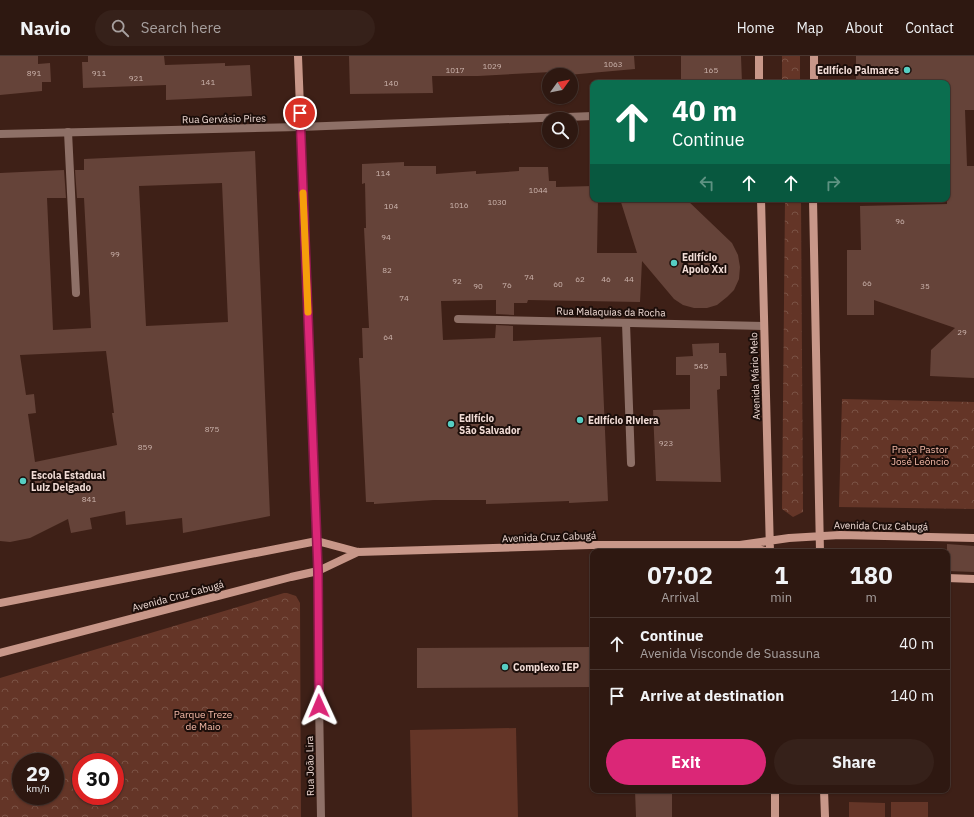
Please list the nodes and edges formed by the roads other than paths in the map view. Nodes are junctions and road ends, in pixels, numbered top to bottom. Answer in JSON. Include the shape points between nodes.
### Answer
{"nodes":[{"id":1,"x":298,"y":56,"type":"edge"},
{"id":2,"x":759,"y":56,"type":"edge"},
{"id":3,"x":814,"y":56,"type":"edge"},
{"id":4,"x":759,"y":80,"type":"edge"},
{"id":5,"x":814,"y":80,"type":"edge"},
{"id":6,"x":590,"y":116,"type":"edge"},
{"id":7,"x":300,"y":127,"type":"junction"},
{"id":8,"x":68,"y":132,"type":"junction"},
{"id":9,"x":0,"y":134,"type":"edge"},
{"id":10,"x":761,"y":202,"type":"edge"},
{"id":11,"x":813,"y":202,"type":"edge"},
{"id":12,"x":76,"y":293,"type":"dead end"},
{"id":13,"x":458,"y":319,"type":"dead end"},
{"id":14,"x":626,"y":323,"type":"junction"},
{"id":15,"x":764,"y":326,"type":"junction"},
{"id":16,"x":631,"y":463,"type":"dead end"},
{"id":17,"x":820,"y":536,"type":"junction"},
{"id":18,"x":974,"y":538,"type":"edge"},
{"id":19,"x":317,"y":541,"type":"junction"},
{"id":20,"x":770,"y":541,"type":"junction"},
{"id":21,"x":740,"y":545,"type":"junction"},
{"id":22,"x":757,"y":549,"type":"edge"},
{"id":23,"x":769,"y":549,"type":"edge"},
{"id":24,"x":820,"y":549,"type":"edge"},
{"id":25,"x":358,"y":552,"type":"junction"},
{"id":26,"x":318,"y":571,"type":"junction"},
{"id":27,"x":950,"y":578,"type":"edge"},
{"id":28,"x":974,"y":579,"type":"edge"},
{"id":29,"x":0,"y":603,"type":"edge"},
{"id":30,"x":0,"y":652,"type":"edge"},
{"id":31,"x":775,"y":793,"type":"edge"},
{"id":32,"x":824,"y":793,"type":"edge"},
{"id":33,"x":321,"y":817,"type":"edge"},
{"id":34,"x":775,"y":817,"type":"edge"},
{"id":35,"x":825,"y":817,"type":"edge"}],
"edges":[{"from":1,"to":7,"type":"main road"},
{"from":2,"to":4,"type":"main road"},
{"from":3,"to":5,"type":"main road"},
{"from":6,"to":7,"type":"street","name":"Rua Gervásio Pires"},
{"from":7,"to":8,"type":"street","name":"Rua Gervásio Pires"},
{"from":7,"to":19,"type":"main road"},
{"from":8,"to":9,"type":"street","name":"Rua Gervásio Pires"},
{"from":8,"to":12,"type":"street"},
{"from":10,"to":15,"type":"main road","name":"Avenida Mário Melo"},
{"from":11,"to":17,"type":"main road"},
{"from":13,"to":14,"type":"street","name":"Rua Malaquias da Rocha"},
{"from":14,"to":15,"type":"street","name":"Rua Malaquias da Rocha"},
{"from":14,"to":16,"type":"street"},
{"from":15,"to":20,"type":"main road","name":"Avenida Mário Melo"},
{"from":17,"to":18,"type":"main road","name":"Avenida Cruz Cabugá","via":[[840,534]]},
{"from":17,"to":20,"type":"main road","name":"Avenida Cruz Cabugá"},
{"from":17,"to":24,"type":"main road"},
{"from":19,"to":25,"type":"main road","name":"Avenida Cruz Cabugá"},
{"from":19,"to":26,"type":"main road"},
{"from":19,"to":29,"type":"main road","name":"Avenida Cruz Cabugá"},
{"from":20,"to":21,"type":"main road","name":"Avenida Cruz Cabugá"},
{"from":20,"to":23,"type":"main road","name":"Avenida Mário Melo"},
{"from":21,"to":22,"type":"main road","name":"Avenida Cruz Cabugá"},
{"from":21,"to":25,"type":"main road","name":"Avenida Cruz Cabugá","via":[[590,545]]},
{"from":25,"to":26,"type":"main road","name":"Avenida Cruz Cabugá"},
{"from":26,"to":30,"type":"main road","name":"Avenida Cruz Cabugá"},
{"from":26,"to":33,"type":"street","name":"Rua João Lira"},
{"from":27,"to":28,"type":"main road"},
{"from":31,"to":34,"type":"main road"},
{"from":32,"to":35,"type":"main road"}]}
